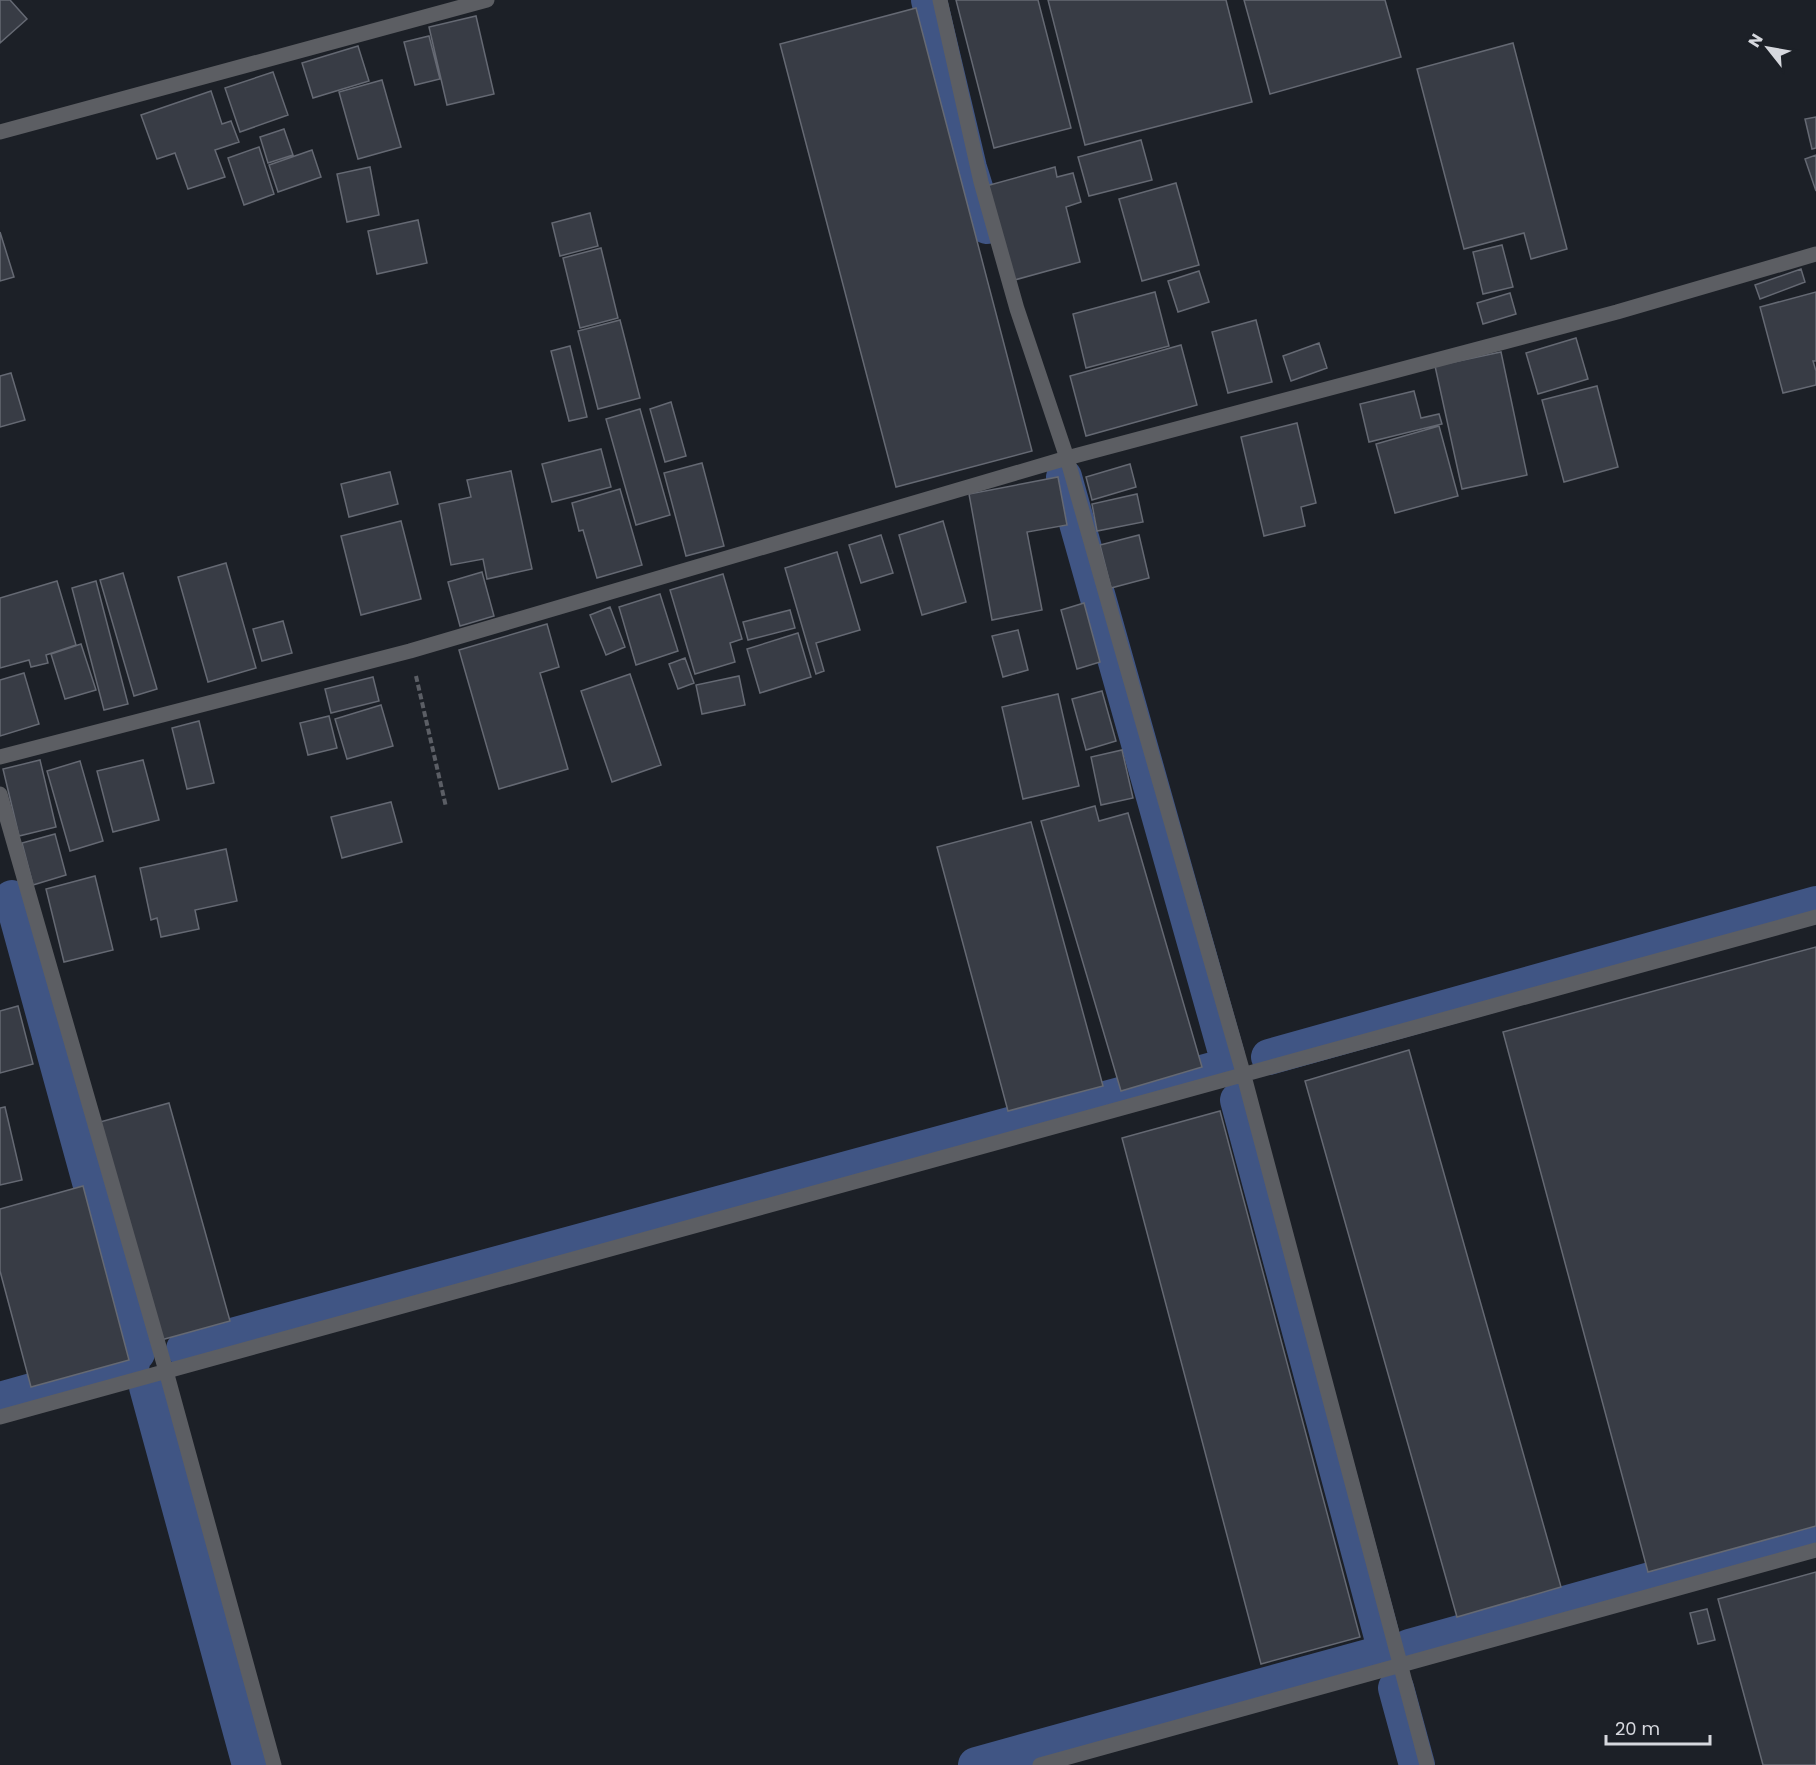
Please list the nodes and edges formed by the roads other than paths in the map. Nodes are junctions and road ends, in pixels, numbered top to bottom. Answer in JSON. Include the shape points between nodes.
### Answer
{"nodes":[{"id":1,"x":487,"y":0,"type":"edge"},
{"id":2,"x":940,"y":0,"type":"edge"},
{"id":3,"x":0,"y":132,"type":"edge"},
{"id":4,"x":1816,"y":254,"type":"edge"},
{"id":5,"x":1067,"y":458,"type":"junction"},
{"id":6,"x":0,"y":757,"type":"edge"},
{"id":7,"x":0,"y":794,"type":"edge"},
{"id":8,"x":1816,"y":917,"type":"edge"},
{"id":9,"x":1244,"y":1076,"type":"junction"},
{"id":10,"x":166,"y":1371,"type":"junction"},
{"id":11,"x":0,"y":1417,"type":"edge"},
{"id":12,"x":1816,"y":1550,"type":"edge"},
{"id":13,"x":1401,"y":1666,"type":"junction"},
{"id":14,"x":274,"y":1765,"type":"edge"},
{"id":15,"x":1041,"y":1765,"type":"edge"},
{"id":16,"x":1427,"y":1765,"type":"edge"}],
"edges":[{"from":1,"to":3,"type":"street"},
{"from":2,"to":5,"type":"street","via":[[981,182],[1017,309]]},
{"from":4,"to":5,"type":"street","via":[[1605,315]]},
{"from":5,"to":6,"type":"street","via":[[410,651]]},
{"from":5,"to":9,"type":"street"},
{"from":7,"to":10,"type":"street"},
{"from":8,"to":9,"type":"street"},
{"from":9,"to":10,"type":"street"},
{"from":9,"to":13,"type":"street"},
{"from":10,"to":11,"type":"street"},
{"from":10,"to":14,"type":"street"},
{"from":12,"to":13,"type":"street"},
{"from":13,"to":15,"type":"street"},
{"from":13,"to":16,"type":"street"}]}
